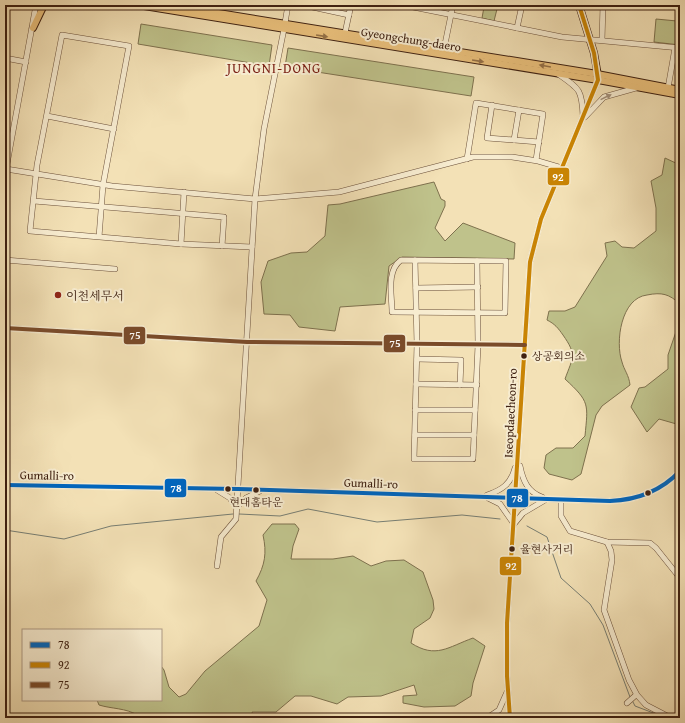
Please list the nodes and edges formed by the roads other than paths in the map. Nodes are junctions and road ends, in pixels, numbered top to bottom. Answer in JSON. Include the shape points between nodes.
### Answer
{"nodes":[{"id":1,"x":32,"y":5,"type":"edge"},
{"id":2,"x":36,"y":5,"type":"edge"},
{"id":3,"x":44,"y":5,"type":"edge"},
{"id":4,"x":138,"y":5,"type":"edge"},
{"id":5,"x":169,"y":5,"type":"edge"},
{"id":6,"x":288,"y":5,"type":"edge"},
{"id":7,"x":303,"y":5,"type":"edge"},
{"id":8,"x":351,"y":5,"type":"edge"},
{"id":9,"x":402,"y":5,"type":"edge"},
{"id":10,"x":453,"y":5,"type":"edge"},
{"id":11,"x":522,"y":5,"type":"edge"},
{"id":12,"x":579,"y":5,"type":"edge"},
{"id":13,"x":603,"y":5,"type":"edge"},
{"id":14,"x":198,"y":7,"type":"edge"},
{"id":15,"x":348,"y":15,"type":"junction"},
{"id":16,"x":451,"y":15,"type":"junction"},
{"id":17,"x":284,"y":26,"type":"junction"},
{"id":18,"x":33,"y":28,"type":"junction"},
{"id":19,"x":517,"y":28,"type":"junction"},
{"id":20,"x":345,"y":33,"type":"junction"},
{"id":21,"x":589,"y":39,"type":"junction"},
{"id":22,"x":602,"y":40,"type":"junction"},
{"id":23,"x":677,"y":48,"type":"edge"},
{"id":24,"x":444,"y":49,"type":"junction"},
{"id":25,"x":593,"y":51,"type":"junction"},
{"id":26,"x":5,"y":58,"type":"edge"},
{"id":27,"x":26,"y":62,"type":"junction"},
{"id":28,"x":558,"y":74,"type":"junction"},
{"id":29,"x":598,"y":77,"type":"junction"},
{"id":30,"x":637,"y":87,"type":"junction"},
{"id":31,"x":668,"y":88,"type":"junction"},
{"id":32,"x":680,"y":90,"type":"edge"},
{"id":33,"x":680,"y":95,"type":"edge"},
{"id":34,"x":492,"y":105,"type":"junction"},
{"id":35,"x":519,"y":110,"type":"junction"},
{"id":36,"x":47,"y":116,"type":"junction"},
{"id":37,"x":583,"y":119,"type":"junction"},
{"id":38,"x":114,"y":129,"type":"junction"},
{"id":39,"x":514,"y":140,"type":"junction"},
{"id":40,"x":538,"y":142,"type":"junction"},
{"id":41,"x":7,"y":148,"type":"edge"},
{"id":42,"x":467,"y":159,"type":"junction"},
{"id":43,"x":536,"y":160,"type":"junction"},
{"id":44,"x":562,"y":168,"type":"junction"},
{"id":45,"x":6,"y":169,"type":"junction"},
{"id":46,"x":37,"y":174,"type":"junction"},
{"id":47,"x":5,"y":175,"type":"edge"},
{"id":48,"x":103,"y":185,"type":"junction"},
{"id":49,"x":184,"y":192,"type":"junction"},
{"id":50,"x":255,"y":198,"type":"junction"},
{"id":51,"x":34,"y":201,"type":"junction"},
{"id":52,"x":101,"y":207,"type":"junction"},
{"id":53,"x":183,"y":214,"type":"junction"},
{"id":54,"x":100,"y":237,"type":"junction"},
{"id":55,"x":181,"y":244,"type":"junction"},
{"id":56,"x":222,"y":246,"type":"junction"},
{"id":57,"x":252,"y":248,"type":"junction"},
{"id":58,"x":5,"y":260,"type":"edge"},
{"id":59,"x":415,"y":260,"type":"junction"},
{"id":60,"x":477,"y":261,"type":"junction"},
{"id":61,"x":116,"y":269,"type":"dead end"},
{"id":62,"x":478,"y":287,"type":"junction"},
{"id":63,"x":416,"y":288,"type":"junction"},
{"id":64,"x":416,"y":313,"type":"junction"},
{"id":65,"x":478,"y":314,"type":"junction"},
{"id":66,"x":5,"y":328,"type":"edge"},
{"id":67,"x":247,"y":342,"type":"junction"},
{"id":68,"x":417,"y":344,"type":"junction"},
{"id":69,"x":478,"y":345,"type":"junction"},
{"id":70,"x":525,"y":346,"type":"junction"},
{"id":71,"x":417,"y":358,"type":"junction"},
{"id":72,"x":416,"y":384,"type":"junction"},
{"id":73,"x":460,"y":385,"type":"junction"},
{"id":74,"x":477,"y":385,"type":"junction"},
{"id":75,"x":416,"y":410,"type":"junction"},
{"id":76,"x":475,"y":410,"type":"junction"},
{"id":77,"x":415,"y":435,"type":"junction"},
{"id":78,"x":474,"y":435,"type":"junction"},
{"id":79,"x":518,"y":458,"type":"junction"},
{"id":80,"x":680,"y":470,"type":"edge"},
{"id":81,"x":5,"y":485,"type":"edge"},
{"id":82,"x":214,"y":489,"type":"junction"},
{"id":83,"x":238,"y":489,"type":"junction"},
{"id":84,"x":262,"y":490,"type":"junction"},
{"id":85,"x":483,"y":496,"type":"junction"},
{"id":86,"x":516,"y":497,"type":"junction"},
{"id":87,"x":549,"y":499,"type":"junction"},
{"id":88,"x":561,"y":499,"type":"junction"},
{"id":89,"x":237,"y":508,"type":"junction"},
{"id":90,"x":514,"y":524,"type":"junction"},
{"id":91,"x":607,"y":542,"type":"junction"},
{"id":92,"x":217,"y":566,"type":"dead end"},
{"id":93,"x":680,"y":578,"type":"edge"},
{"id":94,"x":508,"y":691,"type":"junction"},
{"id":95,"x":636,"y":696,"type":"dead end"},
{"id":96,"x":627,"y":703,"type":"dead end"},
{"id":97,"x":486,"y":718,"type":"edge"},
{"id":98,"x":510,"y":718,"type":"edge"},
{"id":99,"x":671,"y":718,"type":"edge"}],
"edges":[{"from":1,"to":18,"type":"street"},
{"from":2,"to":18,"type":"street"},
{"from":3,"to":18,"type":"main road"},
{"from":4,"to":17,"type":"main road","name":"Gyeongchung-daero"},
{"from":5,"to":14,"type":"main road","name":"Gyeongchung-daero"},
{"from":6,"to":17,"type":"street"},
{"from":7,"to":15,"type":"street"},
{"from":8,"to":15,"type":"street"},
{"from":9,"to":16,"type":"street"},
{"from":10,"to":16,"type":"street"},
{"from":11,"to":19,"type":"street"},
{"from":12,"to":21,"type":"main road"},
{"from":13,"to":22,"type":"street"},
{"from":14,"to":17,"type":"main road","name":"Gyeongchung-daero"},
{"from":15,"to":20,"type":"street"},
{"from":16,"to":19,"type":"street"},
{"from":16,"to":24,"type":"street"},
{"from":17,"to":20,"type":"main road","name":"Gyeongchung-daero"},
{"from":17,"to":28,"type":"main road","name":"Gyeongchung-daero","one_way":true},
{"from":17,"to":50,"type":"street","via":[[264,129]]},
{"from":18,"to":27,"type":"street"},
{"from":19,"to":21,"type":"street"},
{"from":20,"to":24,"type":"main road","name":"Gyeongchung-daero"},
{"from":21,"to":22,"type":"street"},
{"from":21,"to":25,"type":"main road"},
{"from":22,"to":23,"type":"street"},
{"from":22,"to":25,"type":"street","via":[[596,44]]},
{"from":23,"to":31,"type":"street"},
{"from":29,"to":24,"type":"main road","name":"Gyeongchung-daero","one_way":true},
{"from":25,"to":29,"type":"main road"},
{"from":26,"to":27,"type":"street"},
{"from":27,"to":41,"type":"street"},
{"from":28,"to":29,"type":"main road","name":"Gyeongchung-daero"},
{"from":28,"to":37,"type":"street","via":[[581,94]]},
{"from":29,"to":30,"type":"main road","name":"Gyeongchung-daero"},
{"from":29,"to":31,"type":"main road","name":"Gyeongchung-daero"},
{"from":29,"to":37,"type":"street","name":"Iseopdaecheon-ro"},
{"from":30,"to":33,"type":"main road","name":"Gyeongchung-daero"},
{"from":37,"to":30,"type":"street","one_way":true,"via":[[604,97]]},
{"from":31,"to":32,"type":"main road","name":"Gyeongchung-daero"},
{"from":34,"to":35,"type":"street"},
{"from":34,"to":39,"type":"street","via":[[487,138]]},
{"from":34,"to":42,"type":"street","via":[[476,103]]},
{"from":35,"to":39,"type":"street"},
{"from":35,"to":40,"type":"street","via":[[543,114]]},
{"from":36,"to":38,"type":"street"},
{"from":36,"to":38,"type":"street","via":[[62,35],[130,46]]},
{"from":36,"to":46,"type":"street"},
{"from":37,"to":44,"type":"street","name":"Iseopdaecheon-ro"},
{"from":38,"to":48,"type":"street"},
{"from":39,"to":40,"type":"street"},
{"from":40,"to":43,"type":"street"},
{"from":41,"to":45,"type":"street"},
{"from":42,"to":43,"type":"street","via":[[512,157]]},
{"from":42,"to":50,"type":"street","via":[[339,192]]},
{"from":43,"to":44,"type":"street"},
{"from":44,"to":70,"type":"street","name":"Iseopdaecheon-ro","via":[[541,219],[533,247]]},
{"from":45,"to":46,"type":"street"},
{"from":45,"to":47,"type":"street"},
{"from":46,"to":48,"type":"street"},
{"from":46,"to":51,"type":"street"},
{"from":48,"to":49,"type":"street"},
{"from":48,"to":52,"type":"street"},
{"from":49,"to":50,"type":"street"},
{"from":49,"to":53,"type":"street"},
{"from":50,"to":57,"type":"street"},
{"from":51,"to":52,"type":"street"},
{"from":51,"to":54,"type":"street","via":[[30,231]]},
{"from":52,"to":53,"type":"street"},
{"from":52,"to":54,"type":"street"},
{"from":53,"to":55,"type":"street"},
{"from":53,"to":56,"type":"street","via":[[224,217]]},
{"from":54,"to":55,"type":"street"},
{"from":55,"to":56,"type":"street"},
{"from":56,"to":57,"type":"street"},
{"from":57,"to":67,"type":"street"},
{"from":58,"to":61,"type":"street"},
{"from":59,"to":60,"type":"street"},
{"from":59,"to":63,"type":"street"},
{"from":59,"to":64,"type":"street","via":[[401,260],[394,266],[392,312]]},
{"from":60,"to":62,"type":"street"},
{"from":60,"to":65,"type":"street","via":[[506,261],[505,313]]},
{"from":62,"to":63,"type":"street"},
{"from":62,"to":65,"type":"street"},
{"from":63,"to":64,"type":"street"},
{"from":64,"to":65,"type":"street"},
{"from":64,"to":68,"type":"street"},
{"from":65,"to":69,"type":"street"},
{"from":66,"to":67,"type":"street"},
{"from":67,"to":68,"type":"street"},
{"from":67,"to":83,"type":"street"},
{"from":68,"to":69,"type":"street"},
{"from":68,"to":71,"type":"street"},
{"from":69,"to":70,"type":"street"},
{"from":69,"to":74,"type":"street"},
{"from":70,"to":79,"type":"street","name":"Iseopdaecheon-ro"},
{"from":71,"to":72,"type":"street"},
{"from":71,"to":73,"type":"street","via":[[461,360]]},
{"from":72,"to":73,"type":"street"},
{"from":72,"to":75,"type":"street"},
{"from":73,"to":74,"type":"street"},
{"from":74,"to":76,"type":"street"},
{"from":75,"to":76,"type":"street"},
{"from":75,"to":77,"type":"street"},
{"from":76,"to":78,"type":"street"},
{"from":77,"to":78,"type":"street"},
{"from":77,"to":78,"type":"street","via":[[414,459],[473,459]]},
{"from":79,"to":85,"type":"street","via":[[509,483],[496,492]]},
{"from":79,"to":86,"type":"street","name":"Iseopdaecheon-ro"},
{"from":79,"to":87,"type":"street","via":[[526,485],[538,495]]},
{"from":80,"to":88,"type":"street","name":"Gumalli-ro","via":[[666,484],[637,498],[610,501]]},
{"from":81,"to":82,"type":"street","name":"Gumalli-ro"},
{"from":82,"to":83,"type":"street","name":"Gumalli-ro"},
{"from":82,"to":89,"type":"street","via":[[224,494]]},
{"from":83,"to":84,"type":"street","name":"Gumalli-ro"},
{"from":83,"to":89,"type":"street"},
{"from":84,"to":85,"type":"street","name":"Gumalli-ro"},
{"from":84,"to":89,"type":"street","via":[[246,498]]},
{"from":85,"to":86,"type":"street","name":"Gumalli-ro"},
{"from":85,"to":90,"type":"street","via":[[500,504]]},
{"from":86,"to":87,"type":"street","name":"Gumalli-ro"},
{"from":86,"to":90,"type":"street","name":"Iseopdaecheon-ro"},
{"from":87,"to":88,"type":"street","name":"Gumalli-ro"},
{"from":87,"to":90,"type":"street","via":[[529,508]]},
{"from":88,"to":91,"type":"street","via":[[561,516],[570,531]]},
{"from":89,"to":92,"type":"street","via":[[236,519],[221,537]]},
{"from":90,"to":94,"type":"street","name":"Iseopdaecheon-ro","via":[[506,634]]},
{"from":91,"to":93,"type":"street","via":[[652,544]]},
{"from":91,"to":99,"type":"street","via":[[612,560],[604,610],[629,680],[646,705]]},
{"from":94,"to":97,"type":"street","via":[[499,710]]},
{"from":94,"to":98,"type":"street","name":"Iseopdaecheon-ro"},
{"from":95,"to":96,"type":"street"}]}
